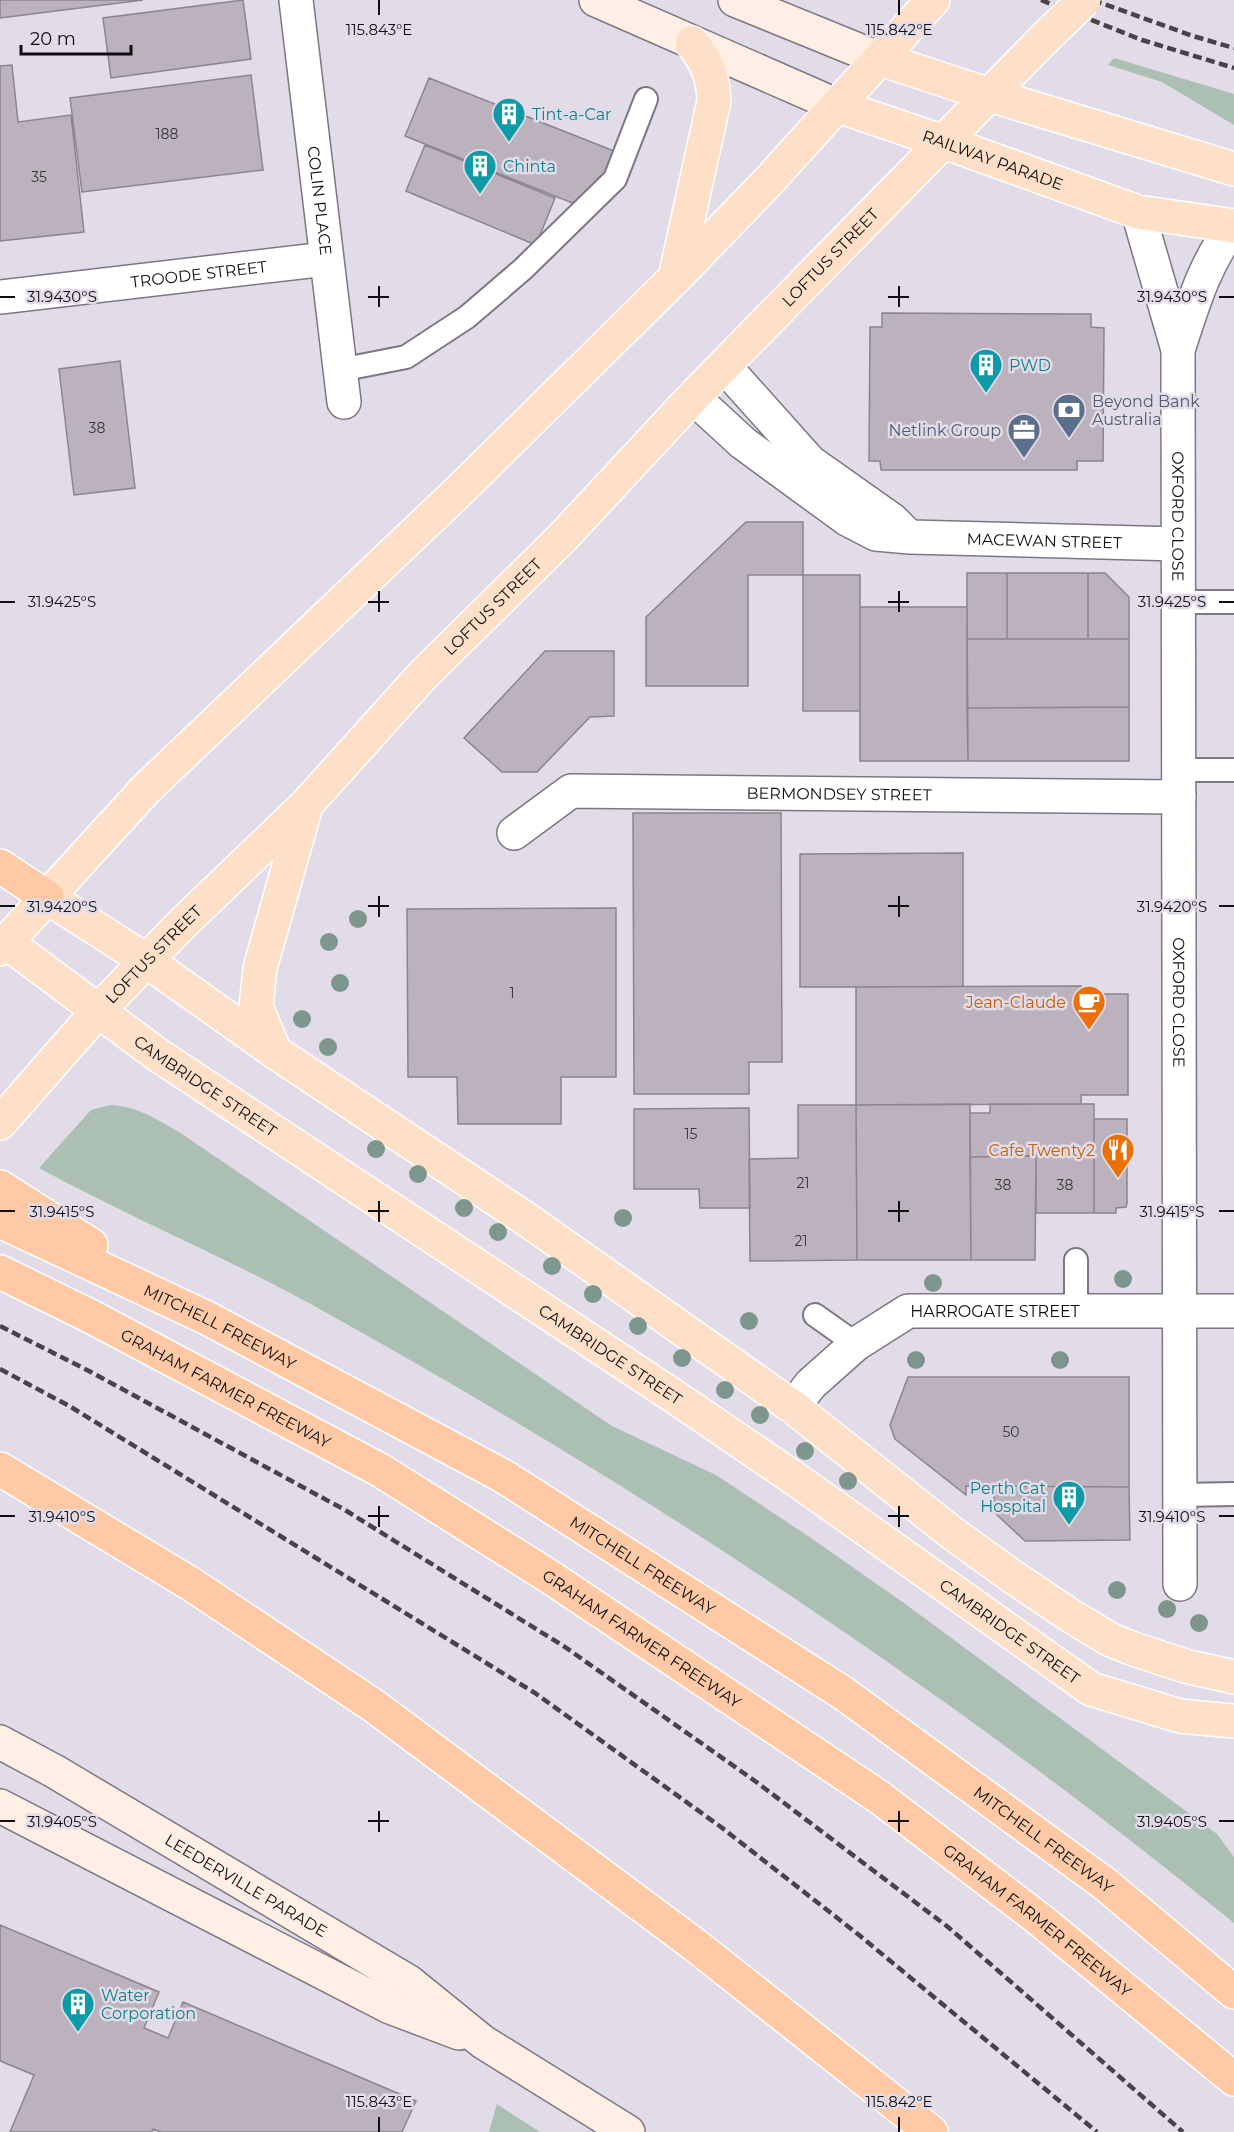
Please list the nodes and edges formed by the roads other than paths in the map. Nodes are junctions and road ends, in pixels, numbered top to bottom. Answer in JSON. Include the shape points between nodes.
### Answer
{"nodes":[{"id":1,"x":296,"y":0,"type":"edge"},
{"id":2,"x":596,"y":0,"type":"edge"},
{"id":3,"x":735,"y":0,"type":"edge"},
{"id":4,"x":933,"y":0,"type":"edge"},
{"id":5,"x":1084,"y":0,"type":"edge"},
{"id":6,"x":692,"y":44,"type":"junction"},
{"id":7,"x":880,"y":59,"type":"junction"},
{"id":8,"x":990,"y":95,"type":"junction"},
{"id":9,"x":646,"y":99,"type":"dead end"},
{"id":10,"x":838,"y":106,"type":"junction"},
{"id":11,"x":944,"y":142,"type":"junction"},
{"id":12,"x":1234,"y":169,"type":"edge"},
{"id":13,"x":1138,"y":212,"type":"junction"},
{"id":14,"x":1234,"y":226,"type":"edge"},
{"id":15,"x":326,"y":259,"type":"junction"},
{"id":16,"x":675,"y":278,"type":"junction"},
{"id":17,"x":0,"y":297,"type":"edge"},
{"id":18,"x":1178,"y":350,"type":"junction"},
{"id":19,"x":724,"y":367,"type":"junction"},
{"id":20,"x":340,"y":370,"type":"junction"},
{"id":21,"x":693,"y":397,"type":"junction"},
{"id":22,"x":344,"y":402,"type":"dead end"},
{"id":23,"x":910,"y":537,"type":"junction"},
{"id":24,"x":1178,"y":544,"type":"junction"},
{"id":25,"x":1178,"y":602,"type":"junction"},
{"id":26,"x":1234,"y":602,"type":"edge"},
{"id":27,"x":1234,"y":770,"type":"edge"},
{"id":28,"x":1179,"y":784,"type":"junction"},
{"id":29,"x":306,"y":805,"type":"junction"},
{"id":30,"x":514,"y":833,"type":"dead end"},
{"id":31,"x":0,"y":866,"type":"edge"},
{"id":32,"x":47,"y":897,"type":"junction"},
{"id":33,"x":3,"y":945,"type":"edge"},
{"id":34,"x":147,"y":961,"type":"junction"},
{"id":35,"x":99,"y":1010,"type":"junction"},
{"id":36,"x":275,"y":1052,"type":"junction"},
{"id":37,"x":6,"y":1117,"type":"edge"},
{"id":38,"x":0,"y":1187,"type":"edge"},
{"id":39,"x":0,"y":1221,"type":"edge"},
{"id":40,"x":1076,"y":1260,"type":"dead end"},
{"id":41,"x":0,"y":1272,"type":"edge"},
{"id":42,"x":1076,"y":1311,"type":"junction"},
{"id":43,"x":1179,"y":1311,"type":"junction"},
{"id":44,"x":1234,"y":1311,"type":"edge"},
{"id":45,"x":815,"y":1315,"type":"dead end"},
{"id":46,"x":207,"y":1318,"type":"junction"},
{"id":47,"x":856,"y":1344,"type":"junction"},
{"id":48,"x":793,"y":1407,"type":"junction"},
{"id":49,"x":0,"y":1469,"type":"edge"},
{"id":50,"x":1234,"y":1494,"type":"edge"},
{"id":51,"x":1180,"y":1495,"type":"junction"},
{"id":52,"x":1180,"y":1584,"type":"dead end"},
{"id":53,"x":1234,"y":1677,"type":"edge"},
{"id":54,"x":1234,"y":1721,"type":"edge"},
{"id":55,"x":0,"y":1742,"type":"edge"},
{"id":56,"x":0,"y":1806,"type":"edge"},
{"id":57,"x":1234,"y":1992,"type":"edge"},
{"id":58,"x":483,"y":2042,"type":"junction"},
{"id":59,"x":1234,"y":2079,"type":"edge"},
{"id":60,"x":628,"y":2132,"type":"edge"},
{"id":61,"x":931,"y":2132,"type":"edge"}],
"edges":[{"from":1,"to":15,"type":"street","name":"COLIN PLACE"},
{"from":2,"to":6,"type":"main road","name":"RAILWAY PARADE"},
{"from":3,"to":7,"type":"main road"},
{"from":4,"to":7,"type":"main road"},
{"from":5,"to":8,"type":"main road","name":"LOFTUS STREET","bridge":true},
{"from":6,"to":10,"type":"main road","name":"RAILWAY PARADE"},
{"from":6,"to":16,"type":"main road","via":[[706,61],[714,82],[714,101]]},
{"from":7,"to":8,"type":"main road"},
{"from":7,"to":10,"type":"main road"},
{"from":8,"to":11,"type":"main road","name":"LOFTUS STREET"},
{"from":8,"to":12,"type":"main road"},
{"from":9,"to":20,"type":"lane","via":[[615,179],[523,268],[467,317],[406,357]]},
{"from":10,"to":11,"type":"main road","name":"RAILWAY PARADE"},
{"from":10,"to":16,"type":"main road"},
{"from":11,"to":13,"type":"main road","name":"RAILWAY PARADE"},
{"from":11,"to":19,"type":"main road","name":"LOFTUS STREET"},
{"from":13,"to":14,"type":"main road","name":"RAILWAY PARADE"},
{"from":13,"to":18,"type":"street","name":"OXFORD CLOSE"},
{"from":14,"to":18,"type":"street","name":"OXFORD CLOSE","via":[[1205,271]]},
{"from":15,"to":17,"type":"street","name":"TROODE STREET"},
{"from":15,"to":20,"type":"street","name":"COLIN PLACE"},
{"from":16,"to":32,"type":"main road","via":[[460,490],[146,789]]},
{"from":18,"to":24,"type":"street","name":"OXFORD CLOSE"},
{"from":19,"to":21,"type":"main road","name":"LOFTUS STREET"},
{"from":19,"to":23,"type":"street","via":[[810,462]]},
{"from":20,"to":22,"type":"street","name":"COLIN PLACE"},
{"from":21,"to":23,"type":"street","name":"MACEWAN STREET","via":[[743,443],[847,519],[876,534]]},
{"from":21,"to":29,"type":"main road","name":"LOFTUS STREET","via":[[563,537],[423,675]]},
{"from":23,"to":24,"type":"street","name":"MACEWAN STREET"},
{"from":24,"to":25,"type":"street","name":"OXFORD CLOSE"},
{"from":25,"to":26,"type":"lane"},
{"from":25,"to":28,"type":"street","name":"OXFORD CLOSE"},
{"from":27,"to":28,"type":"lane"},
{"from":28,"to":30,"type":"street","name":"BERMONDSEY STREET","via":[[571,791]]},
{"from":28,"to":43,"type":"street","name":"OXFORD CLOSE"},
{"from":29,"to":34,"type":"main road","name":"LOFTUS STREET"},
{"from":29,"to":36,"type":"main road","via":[[260,968],[256,1006]]},
{"from":31,"to":32,"type":"highway"},
{"from":32,"to":33,"type":"main road"},
{"from":32,"to":34,"type":"main road"},
{"from":33,"to":35,"type":"main road","name":"CAMBRIDGE STREET"},
{"from":34,"to":35,"type":"main road","name":"LOFTUS STREET"},
{"from":34,"to":36,"type":"main road"},
{"from":35,"to":37,"type":"main road","name":"LOFTUS STREET"},
{"from":35,"to":54,"type":"main road","name":"CAMBRIDGE STREET","via":[[158,1055],[678,1399],[1091,1689],[1180,1716]]},
{"from":36,"to":48,"type":"main road","via":[[526,1219]]},
{"from":38,"to":46,"type":"highway"},
{"from":39,"to":46,"type":"highway","name":"MITCHELL FREEWAY"},
{"from":40,"to":42,"type":"lane"},
{"from":41,"to":59,"type":"highway","name":"GRAHAM FARMER FREEWAY","via":[[380,1470],[550,1577],[879,1797],[1039,1919]]},
{"from":42,"to":43,"type":"street","name":"HARROGATE STREET"},
{"from":42,"to":47,"type":"street","name":"HARROGATE STREET","via":[[908,1311]]},
{"from":43,"to":44,"type":"street","name":"HARROGATE STREET"},
{"from":43,"to":51,"type":"street","name":"OXFORD CLOSE"},
{"from":45,"to":47,"type":"lane"},
{"from":46,"to":57,"type":"highway","name":"MITCHELL FREEWAY","via":[[503,1476],[834,1688],[1105,1884]]},
{"from":47,"to":48,"type":"street","name":"HARROGATE STREET","via":[[811,1384]]},
{"from":48,"to":53,"type":"main road","via":[[952,1533],[1071,1616],[1131,1648]]},
{"from":49,"to":61,"type":"highway","via":[[192,1584],[374,1706],[695,1945]]},
{"from":50,"to":51,"type":"lane"},
{"from":51,"to":52,"type":"street","name":"OXFORD CLOSE"},
{"from":55,"to":58,"type":"main road","name":"LEEDERVILLE PARADE","via":[[409,1982]]},
{"from":56,"to":58,"type":"main road","name":"LEEDERVILLE PARADE","via":[[390,2007]]},
{"from":58,"to":60,"type":"main road","name":"LEEDERVILLE PARADE"}]}
